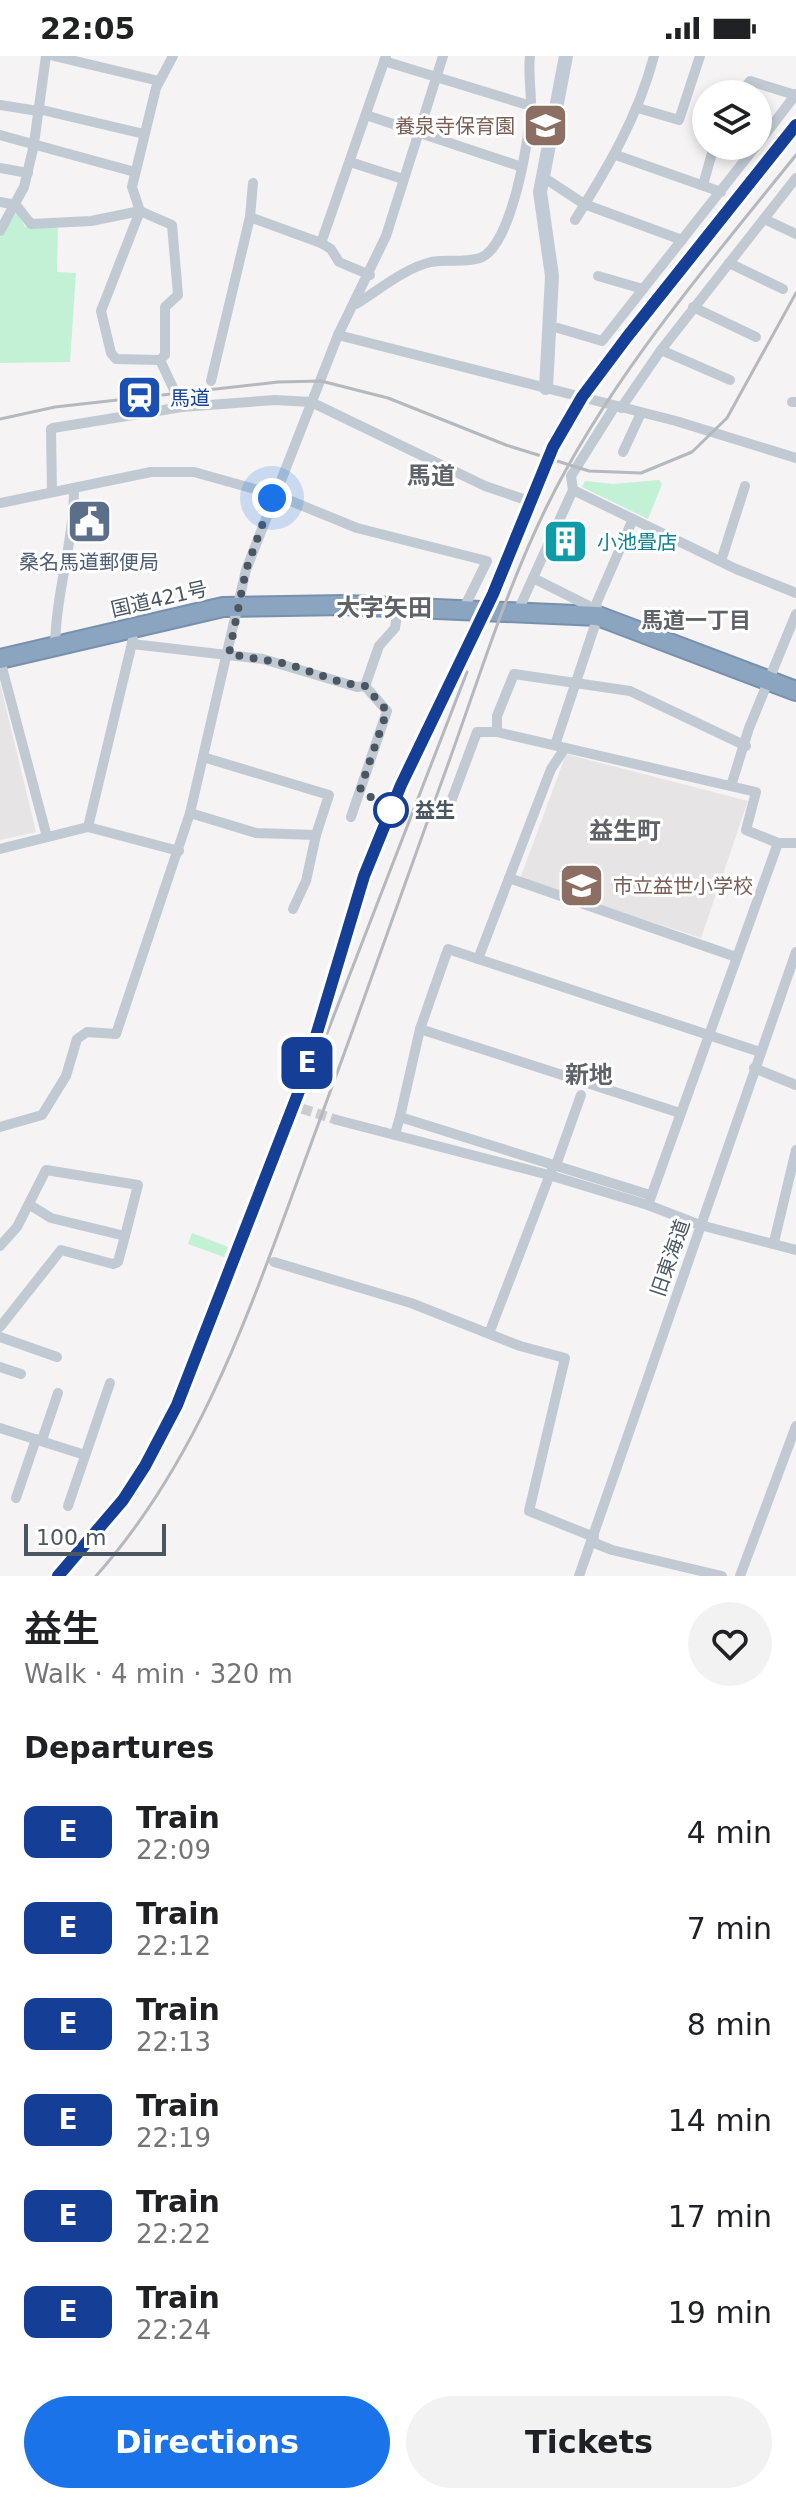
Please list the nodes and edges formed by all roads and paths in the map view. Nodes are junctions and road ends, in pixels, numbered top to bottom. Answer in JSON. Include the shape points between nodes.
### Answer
{"nodes":[{"id":1,"x":45,"y":56,"type":"edge"},
{"id":2,"x":54,"y":56,"type":"edge"},
{"id":3,"x":173,"y":56,"type":"edge"},
{"id":4,"x":443,"y":56,"type":"edge"},
{"id":5,"x":530,"y":56,"type":"edge"},
{"id":6,"x":566,"y":56,"type":"edge"},
{"id":7,"x":654,"y":56,"type":"edge"},
{"id":8,"x":700,"y":56,"type":"edge"},
{"id":9,"x":385,"y":58,"type":"edge"},
{"id":10,"x":435,"y":79,"type":"junction"},
{"id":11,"x":159,"y":81,"type":"junction"},
{"id":12,"x":772,"y":87,"type":"edge"},
{"id":13,"x":796,"y":94,"type":"edge"},
{"id":14,"x":0,"y":105,"type":"edge"},
{"id":15,"x":531,"y":106,"type":"junction"},
{"id":16,"x":638,"y":108,"type":"junction"},
{"id":17,"x":38,"y":110,"type":"junction"},
{"id":18,"x":366,"y":115,"type":"junction"},
{"id":19,"x":772,"y":125,"type":"edge"},
{"id":20,"x":418,"y":133,"type":"junction"},
{"id":21,"x":144,"y":134,"type":"junction"},
{"id":22,"x":0,"y":135,"type":"edge"},
{"id":23,"x":616,"y":155,"type":"junction"},
{"id":24,"x":710,"y":160,"type":"edge"},
{"id":25,"x":746,"y":160,"type":"edge"},
{"id":26,"x":350,"y":162,"type":"junction"},
{"id":27,"x":522,"y":167,"type":"junction"},
{"id":28,"x":0,"y":168,"type":"edge"},
{"id":29,"x":135,"y":172,"type":"junction"},
{"id":30,"x":28,"y":173,"type":"junction"},
{"id":31,"x":543,"y":177,"type":"junction"},
{"id":32,"x":796,"y":178,"type":"edge"},
{"id":33,"x":403,"y":179,"type":"junction"},
{"id":34,"x":253,"y":183,"type":"dead end"},
{"id":35,"x":703,"y":185,"type":"junction"},
{"id":36,"x":721,"y":192,"type":"junction"},
{"id":37,"x":0,"y":202,"type":"edge"},
{"id":38,"x":584,"y":204,"type":"junction"},
{"id":39,"x":16,"y":205,"type":"junction"},
{"id":40,"x":140,"y":211,"type":"junction"},
{"id":41,"x":250,"y":217,"type":"junction"},
{"id":42,"x":764,"y":219,"type":"junction"},
{"id":43,"x":575,"y":220,"type":"dead end"},
{"id":44,"x":0,"y":231,"type":"edge"},
{"id":45,"x":796,"y":234,"type":"edge"},
{"id":46,"x":682,"y":240,"type":"junction"},
{"id":47,"x":321,"y":243,"type":"junction"},
{"id":48,"x":729,"y":263,"type":"junction"},
{"id":49,"x":370,"y":275,"type":"junction"},
{"id":50,"x":598,"y":276,"type":"dead end"},
{"id":51,"x":643,"y":289,"type":"junction"},
{"id":52,"x":783,"y":289,"type":"dead end"},
{"id":53,"x":354,"y":305,"type":"junction"},
{"id":54,"x":693,"y":307,"type":"junction"},
{"id":55,"x":558,"y":328,"type":"dead end"},
{"id":56,"x":338,"y":335,"type":"junction"},
{"id":57,"x":756,"y":337,"type":"dead end"},
{"id":58,"x":661,"y":350,"type":"junction"},
{"id":59,"x":160,"y":360,"type":"junction"},
{"id":60,"x":730,"y":380,"type":"dead end"},
{"id":61,"x":211,"y":381,"type":"dead end"},
{"id":62,"x":546,"y":388,"type":"junction"},
{"id":63,"x":311,"y":402,"type":"junction"},
{"id":64,"x":182,"y":407,"type":"junction"},
{"id":65,"x":618,"y":407,"type":"junction"},
{"id":66,"x":641,"y":413,"type":"junction"},
{"id":67,"x":623,"y":452,"type":"dead end"},
{"id":68,"x":796,"y":458,"type":"edge"},
{"id":69,"x":745,"y":486,"type":"dead end"},
{"id":70,"x":74,"y":488,"type":"junction"},
{"id":71,"x":573,"y":490,"type":"junction"},
{"id":72,"x":52,"y":491,"type":"junction"},
{"id":73,"x":276,"y":495,"type":"junction"},
{"id":74,"x":523,"y":499,"type":"dead end"},
{"id":75,"x":0,"y":503,"type":"edge"},
{"id":76,"x":633,"y":519,"type":"junction"},
{"id":77,"x":721,"y":561,"type":"junction"},
{"id":78,"x":533,"y":578,"type":"junction"},
{"id":79,"x":796,"y":593,"type":"edge"},
{"id":80,"x":240,"y":604,"type":"junction"},
{"id":81,"x":398,"y":608,"type":"junction"},
{"id":82,"x":463,"y":610,"type":"junction"},
{"id":83,"x":517,"y":613,"type":"junction"},
{"id":84,"x":796,"y":614,"type":"edge"},
{"id":85,"x":596,"y":616,"type":"junction"},
{"id":86,"x":134,"y":636,"type":"junction"},
{"id":87,"x":55,"y":647,"type":"junction"},
{"id":88,"x":229,"y":654,"type":"junction"},
{"id":89,"x":0,"y":660,"type":"edge"},
{"id":90,"x":770,"y":681,"type":"junction"},
{"id":91,"x":578,"y":683,"type":"junction"},
{"id":92,"x":365,"y":686,"type":"junction"},
{"id":93,"x":796,"y":691,"type":"edge"},
{"id":94,"x":497,"y":732,"type":"junction"},
{"id":95,"x":746,"y":746,"type":"junction"},
{"id":96,"x":560,"y":747,"type":"junction"},
{"id":97,"x":203,"y":757,"type":"junction"},
{"id":98,"x":731,"y":786,"type":"junction"},
{"id":99,"x":449,"y":807,"type":"dead end"},
{"id":100,"x":190,"y":813,"type":"junction"},
{"id":101,"x":351,"y":817,"type":"dead end"},
{"id":102,"x":88,"y":827,"type":"junction"},
{"id":103,"x":316,"y":835,"type":"junction"},
{"id":104,"x":47,"y":837,"type":"junction"},
{"id":105,"x":778,"y":843,"type":"junction"},
{"id":106,"x":796,"y":843,"type":"edge"},
{"id":107,"x":0,"y":849,"type":"edge"},
{"id":108,"x":179,"y":851,"type":"junction"},
{"id":109,"x":509,"y":878,"type":"junction"},
{"id":110,"x":293,"y":909,"type":"dead end"},
{"id":111,"x":796,"y":952,"type":"edge"},
{"id":112,"x":736,"y":957,"type":"junction"},
{"id":113,"x":478,"y":959,"type":"junction"},
{"id":114,"x":420,"y":1029,"type":"junction"},
{"id":115,"x":707,"y":1035,"type":"junction"},
{"id":116,"x":760,"y":1052,"type":"junction"},
{"id":117,"x":754,"y":1068,"type":"junction"},
{"id":118,"x":796,"y":1085,"type":"edge"},
{"id":119,"x":581,"y":1095,"type":"dead end"},
{"id":120,"x":680,"y":1113,"type":"junction"},
{"id":121,"x":400,"y":1117,"type":"junction"},
{"id":122,"x":337,"y":1120,"type":"tunnel mouth"},
{"id":123,"x":0,"y":1127,"type":"edge"},
{"id":124,"x":395,"y":1134,"type":"junction"},
{"id":125,"x":796,"y":1150,"type":"edge"},
{"id":126,"x":553,"y":1168,"type":"junction"},
{"id":127,"x":649,"y":1200,"type":"junction"},
{"id":128,"x":30,"y":1205,"type":"junction"},
{"id":129,"x":700,"y":1225,"type":"junction"},
{"id":130,"x":125,"y":1236,"type":"junction"},
{"id":131,"x":774,"y":1242,"type":"junction"},
{"id":132,"x":0,"y":1246,"type":"edge"},
{"id":133,"x":796,"y":1250,"type":"edge"},
{"id":134,"x":274,"y":1262,"type":"dead end"},
{"id":135,"x":0,"y":1327,"type":"edge"},
{"id":136,"x":490,"y":1331,"type":"junction"},
{"id":137,"x":0,"y":1337,"type":"edge"},
{"id":138,"x":57,"y":1357,"type":"dead end"},
{"id":139,"x":0,"y":1367,"type":"edge"},
{"id":140,"x":21,"y":1374,"type":"dead end"},
{"id":141,"x":110,"y":1383,"type":"dead end"},
{"id":142,"x":58,"y":1393,"type":"dead end"},
{"id":143,"x":796,"y":1426,"type":"edge"},
{"id":144,"x":0,"y":1428,"type":"edge"},
{"id":145,"x":39,"y":1440,"type":"junction"},
{"id":146,"x":85,"y":1455,"type":"junction"},
{"id":147,"x":16,"y":1498,"type":"dead end"},
{"id":148,"x":68,"y":1506,"type":"dead end"},
{"id":149,"x":593,"y":1539,"type":"junction"},
{"id":150,"x":579,"y":1576,"type":"edge"},
{"id":151,"x":722,"y":1576,"type":"edge"},
{"id":152,"x":740,"y":1576,"type":"edge"}],
"edges":[{"from":1,"to":17,"type":"street"},
{"from":2,"to":11,"type":"street"},
{"from":3,"to":11,"type":"street"},
{"from":4,"to":10,"type":"street"},
{"from":5,"to":15,"type":"street"},
{"from":6,"to":31,"type":"street"},
{"from":7,"to":16,"type":"street"},
{"from":8,"to":16,"type":"street","via":[[679,120]]},
{"from":9,"to":10,"type":"street"},
{"from":9,"to":18,"type":"street"},
{"from":10,"to":15,"type":"street"},
{"from":10,"to":20,"type":"street"},
{"from":11,"to":21,"type":"street"},
{"from":12,"to":13,"type":"street"},
{"from":13,"to":19,"type":"street"},
{"from":14,"to":17,"type":"street"},
{"from":15,"to":27,"type":"street"},
{"from":16,"to":23,"type":"street"},
{"from":17,"to":21,"type":"street"},
{"from":17,"to":30,"type":"street","bridge":true},
{"from":18,"to":20,"type":"street"},
{"from":18,"to":26,"type":"street"},
{"from":20,"to":27,"type":"street"},
{"from":20,"to":33,"type":"street"},
{"from":21,"to":29,"type":"street"},
{"from":22,"to":29,"type":"street"},
{"from":23,"to":35,"type":"street"},
{"from":23,"to":38,"type":"street"},
{"from":24,"to":35,"type":"street"},
{"from":25,"to":36,"type":"street"},
{"from":26,"to":33,"type":"street"},
{"from":26,"to":47,"type":"street"},
{"from":27,"to":53,"type":"street","via":[[496,246],[489,253],[429,263]]},
{"from":28,"to":30,"type":"street"},
{"from":29,"to":40,"type":"street","via":[[132,187]]},
{"from":30,"to":39,"type":"street"},
{"from":31,"to":38,"type":"street"},
{"from":31,"to":62,"type":"street","via":[[540,192],[552,276]]},
{"from":32,"to":42,"type":"street"},
{"from":33,"to":49,"type":"street"},
{"from":34,"to":41,"type":"street"},
{"from":35,"to":36,"type":"street"},
{"from":36,"to":46,"type":"street"},
{"from":37,"to":39,"type":"street"},
{"from":38,"to":43,"type":"street"},
{"from":38,"to":46,"type":"street"},
{"from":39,"to":40,"type":"street","via":[[35,224]]},
{"from":39,"to":44,"type":"street"},
{"from":40,"to":59,"type":"street","via":[[175,231],[178,295],[165,307],[165,355]]},
{"from":40,"to":59,"type":"street","via":[[102,307],[102,320],[116,359]]},
{"from":41,"to":47,"type":"street"},
{"from":41,"to":61,"type":"street"},
{"from":42,"to":45,"type":"street"},
{"from":42,"to":48,"type":"street"},
{"from":46,"to":51,"type":"street"},
{"from":47,"to":49,"type":"street","via":[[339,262]]},
{"from":48,"to":52,"type":"street"},
{"from":48,"to":54,"type":"street"},
{"from":49,"to":53,"type":"street"},
{"from":50,"to":51,"type":"street"},
{"from":51,"to":55,"type":"street","via":[[602,341]]},
{"from":53,"to":56,"type":"street"},
{"from":54,"to":57,"type":"street"},
{"from":54,"to":58,"type":"street"},
{"from":56,"to":62,"type":"street"},
{"from":56,"to":63,"type":"street"},
{"from":58,"to":60,"type":"street"},
{"from":58,"to":65,"type":"street"},
{"from":59,"to":64,"type":"street"},
{"from":62,"to":65,"type":"street"},
{"from":63,"to":64,"type":"street"},
{"from":63,"to":73,"type":"street"},
{"from":63,"to":74,"type":"street"},
{"from":64,"to":72,"type":"street","via":[[52,428]]},
{"from":65,"to":66,"type":"street"},
{"from":65,"to":71,"type":"street","via":[[571,476]]},
{"from":66,"to":67,"type":"street"},
{"from":66,"to":68,"type":"street"},
{"from":69,"to":77,"type":"street"},
{"from":70,"to":72,"type":"street"},
{"from":70,"to":73,"type":"street","via":[[151,472],[194,472]]},
{"from":70,"to":87,"type":"street","via":[[74,527],[58,586]]},
{"from":71,"to":76,"type":"street"},
{"from":71,"to":78,"type":"street"},
{"from":72,"to":75,"type":"street"},
{"from":73,"to":80,"type":"street","via":[[246,570]]},
{"from":73,"to":82,"type":"street","via":[[357,528],[487,561]]},
{"from":76,"to":77,"type":"street"},
{"from":76,"to":85,"type":"street","via":[[596,604]]},
{"from":77,"to":79,"type":"street"},
{"from":78,"to":83,"type":"street"},
{"from":78,"to":85,"type":"street","via":[[587,605]]},
{"from":80,"to":81,"type":"highway","name":"国道421号"},
{"from":80,"to":86,"type":"highway","name":"国道421号"},
{"from":80,"to":88,"type":"street"},
{"from":81,"to":82,"type":"highway","name":"国道421号"},
{"from":81,"to":92,"type":"street","via":[[395,628],[379,646]]},
{"from":82,"to":83,"type":"highway","name":"国道421号"},
{"from":83,"to":85,"type":"highway","name":"国道421号"},
{"from":84,"to":90,"type":"street"},
{"from":85,"to":90,"type":"highway","name":"国道421号"},
{"from":85,"to":91,"type":"street"},
{"from":86,"to":87,"type":"highway","name":"国道421号"},
{"from":86,"to":88,"type":"street"},
{"from":86,"to":102,"type":"street"},
{"from":87,"to":89,"type":"highway","name":"国道421号"},
{"from":88,"to":92,"type":"street"},
{"from":88,"to":97,"type":"street"},
{"from":89,"to":104,"type":"street"},
{"from":90,"to":93,"type":"highway","name":"国道421号"},
{"from":90,"to":95,"type":"street"},
{"from":91,"to":94,"type":"street","via":[[514,674],[497,716]]},
{"from":91,"to":95,"type":"street","via":[[630,691]]},
{"from":91,"to":96,"type":"street"},
{"from":92,"to":101,"type":"street","via":[[387,711]]},
{"from":94,"to":96,"type":"street"},
{"from":94,"to":99,"type":"street","via":[[477,732]]},
{"from":95,"to":98,"type":"street"},
{"from":96,"to":98,"type":"street"},
{"from":96,"to":109,"type":"street"},
{"from":97,"to":100,"type":"street"},
{"from":97,"to":103,"type":"street","via":[[329,795]]},
{"from":98,"to":105,"type":"street","via":[[756,792],[746,830]]},
{"from":100,"to":103,"type":"street","via":[[256,833]]},
{"from":100,"to":108,"type":"street"},
{"from":102,"to":104,"type":"street"},
{"from":102,"to":108,"type":"street"},
{"from":103,"to":110,"type":"street","via":[[306,881]]},
{"from":104,"to":107,"type":"street"},
{"from":105,"to":106,"type":"street"},
{"from":105,"to":112,"type":"street"},
{"from":108,"to":123,"type":"street","via":[[116,1034],[87,1032],[77,1039],[66,1076],[42,1115]]},
{"from":109,"to":112,"type":"street"},
{"from":109,"to":113,"type":"street"},
{"from":111,"to":116,"type":"street","name":"旧東海道"},
{"from":112,"to":115,"type":"street"},
{"from":113,"to":114,"type":"street","via":[[448,949]]},
{"from":113,"to":115,"type":"street"},
{"from":114,"to":120,"type":"street"},
{"from":114,"to":121,"type":"street"},
{"from":115,"to":116,"type":"street"},
{"from":115,"to":120,"type":"street"},
{"from":116,"to":117,"type":"street","name":"旧東海道"},
{"from":117,"to":118,"type":"street"},
{"from":117,"to":129,"type":"street","name":"旧東海道"},
{"from":119,"to":126,"type":"street"},
{"from":120,"to":127,"type":"street"},
{"from":121,"to":124,"type":"street"},
{"from":121,"to":126,"type":"street"},
{"from":122,"to":124,"type":"street"},
{"from":124,"to":126,"type":"street"},
{"from":125,"to":131,"type":"street"},
{"from":126,"to":127,"type":"street"},
{"from":126,"to":136,"type":"street"},
{"from":127,"to":129,"type":"street"},
{"from":128,"to":130,"type":"street","via":[[51,1218]]},
{"from":128,"to":130,"type":"street","via":[[46,1170],[138,1185]]},
{"from":128,"to":132,"type":"street"},
{"from":129,"to":131,"type":"street"},
{"from":129,"to":149,"type":"street","name":"旧東海道"},
{"from":130,"to":135,"type":"street","via":[[113,1264],[61,1250]]},
{"from":131,"to":133,"type":"street"},
{"from":134,"to":136,"type":"street"},
{"from":136,"to":149,"type":"street","via":[[567,1361],[529,1511]]},
{"from":137,"to":138,"type":"street"},
{"from":139,"to":140,"type":"street"},
{"from":141,"to":146,"type":"street"},
{"from":142,"to":145,"type":"street"},
{"from":143,"to":152,"type":"street"},
{"from":144,"to":145,"type":"street"},
{"from":145,"to":146,"type":"street"},
{"from":145,"to":147,"type":"street"},
{"from":146,"to":148,"type":"street"},
{"from":149,"to":150,"type":"street","name":"旧東海道"},
{"from":149,"to":151,"type":"street","via":[[612,1550]]}]}
